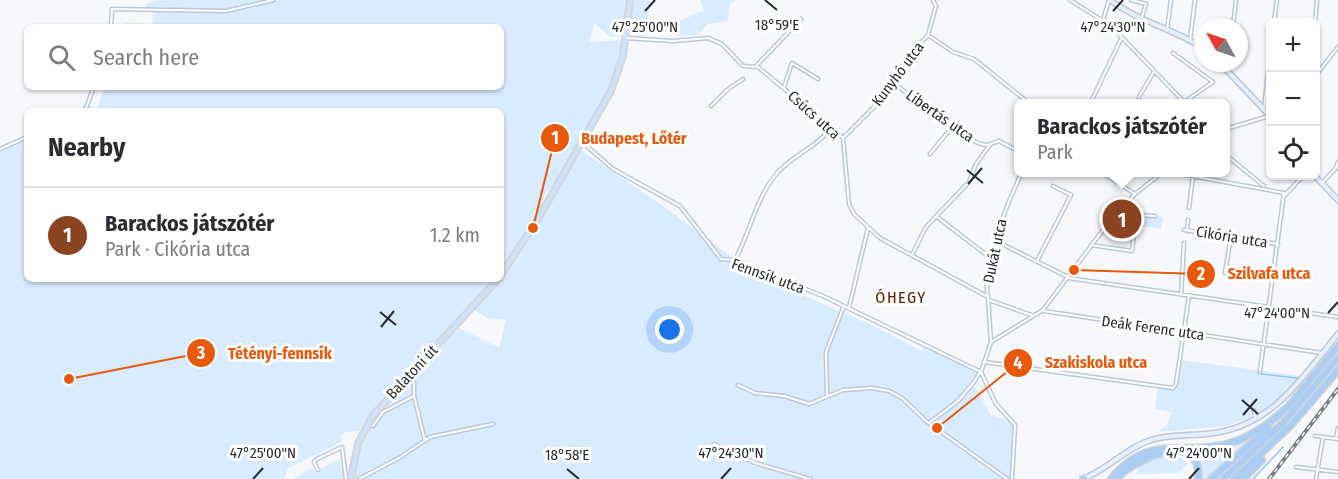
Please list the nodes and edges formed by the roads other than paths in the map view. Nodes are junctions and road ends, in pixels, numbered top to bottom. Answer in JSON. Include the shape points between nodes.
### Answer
{"nodes":[{"id":1,"x":273,"y":0,"type":"edge"},
{"id":2,"x":630,"y":0,"type":"edge"},
{"id":3,"x":933,"y":0,"type":"edge"},
{"id":4,"x":1070,"y":0,"type":"edge"},
{"id":5,"x":1109,"y":0,"type":"edge"},
{"id":6,"x":1131,"y":0,"type":"edge"},
{"id":7,"x":1171,"y":0,"type":"edge"},
{"id":8,"x":1195,"y":0,"type":"edge"},
{"id":9,"x":1236,"y":0,"type":"edge"},
{"id":10,"x":1277,"y":0,"type":"edge"},
{"id":11,"x":1317,"y":0,"type":"edge"},
{"id":12,"x":1234,"y":18,"type":"edge"},
{"id":13,"x":1275,"y":18,"type":"edge"},
{"id":14,"x":1315,"y":18,"type":"edge"},
{"id":15,"x":801,"y":20,"type":"dead end"},
{"id":16,"x":1103,"y":20,"type":"junction"},
{"id":17,"x":1141,"y":20,"type":"junction"},
{"id":18,"x":111,"y":24,"type":"edge"},
{"id":19,"x":1167,"y":30,"type":"junction"},
{"id":20,"x":928,"y":35,"type":"junction"},
{"id":21,"x":626,"y":38,"type":"junction"},
{"id":22,"x":1121,"y":38,"type":"junction"},
{"id":23,"x":1190,"y":40,"type":"junction"},
{"id":24,"x":1194,"y":42,"type":"edge"},
{"id":25,"x":1338,"y":47,"type":"edge"},
{"id":26,"x":1173,"y":53,"type":"dead end"},
{"id":27,"x":755,"y":67,"type":"junction"},
{"id":28,"x":1229,"y":72,"type":"edge"},
{"id":29,"x":1268,"y":72,"type":"edge"},
{"id":30,"x":1318,"y":72,"type":"edge"},
{"id":31,"x":1154,"y":73,"type":"junction"},
{"id":32,"x":743,"y":79,"type":"dead end"},
{"id":33,"x":818,"y":79,"type":"dead end"},
{"id":34,"x":895,"y":84,"type":"junction"},
{"id":35,"x":784,"y":87,"type":"junction"},
{"id":36,"x":93,"y":90,"type":"edge"},
{"id":37,"x":1139,"y":96,"type":"dead end"},
{"id":38,"x":1024,"y":99,"type":"edge"},
{"id":39,"x":1092,"y":99,"type":"edge"},
{"id":40,"x":1181,"y":99,"type":"edge"},
{"id":41,"x":1190,"y":99,"type":"edge"},
{"id":42,"x":711,"y":106,"type":"dead end"},
{"id":43,"x":86,"y":108,"type":"edge"},
{"id":44,"x":1264,"y":109,"type":"junction"},
{"id":45,"x":1266,"y":111,"type":"edge"},
{"id":46,"x":1266,"y":117,"type":"edge"},
{"id":47,"x":952,"y":127,"type":"junction"},
{"id":48,"x":1230,"y":128,"type":"edge"},
{"id":49,"x":830,"y":129,"type":"junction"},
{"id":50,"x":24,"y":138,"type":"edge"},
{"id":51,"x":843,"y":138,"type":"junction"},
{"id":52,"x":582,"y":142,"type":"junction"},
{"id":53,"x":990,"y":145,"type":"junction"},
{"id":54,"x":0,"y":149,"type":"edge"},
{"id":55,"x":1014,"y":150,"type":"edge"},
{"id":56,"x":930,"y":154,"type":"dead end"},
{"id":57,"x":1230,"y":158,"type":"edge"},
{"id":58,"x":1338,"y":162,"type":"edge"},
{"id":59,"x":1020,"y":177,"type":"edge"},
{"id":60,"x":1109,"y":177,"type":"edge"},
{"id":61,"x":1157,"y":177,"type":"edge"},
{"id":62,"x":1193,"y":177,"type":"edge"},
{"id":63,"x":1199,"y":177,"type":"edge"},
{"id":64,"x":1300,"y":180,"type":"edge"},
{"id":65,"x":1318,"y":180,"type":"edge"},
{"id":66,"x":1321,"y":184,"type":"junction"},
{"id":67,"x":1053,"y":186,"type":"dead end"},
{"id":68,"x":1266,"y":188,"type":"junction"},
{"id":69,"x":1283,"y":193,"type":"junction"},
{"id":70,"x":1135,"y":194,"type":"junction"},
{"id":71,"x":1338,"y":200,"type":"edge"},
{"id":72,"x":1189,"y":208,"type":"dead end"},
{"id":73,"x":1119,"y":211,"type":"junction"},
{"id":74,"x":1155,"y":216,"type":"dead end"},
{"id":75,"x":937,"y":217,"type":"junction"},
{"id":76,"x":1188,"y":220,"type":"dead end"},
{"id":77,"x":868,"y":228,"type":"junction"},
{"id":78,"x":1134,"y":234,"type":"dead end"},
{"id":79,"x":1231,"y":237,"type":"junction"},
{"id":80,"x":996,"y":241,"type":"junction"},
{"id":81,"x":1184,"y":243,"type":"dead end"},
{"id":82,"x":1278,"y":244,"type":"junction"},
{"id":83,"x":1091,"y":245,"type":"junction"},
{"id":84,"x":912,"y":255,"type":"junction"},
{"id":85,"x":992,"y":259,"type":"junction"},
{"id":86,"x":735,"y":260,"type":"junction"},
{"id":87,"x":1037,"y":261,"type":"junction"},
{"id":88,"x":504,"y":270,"type":"edge"},
{"id":89,"x":1225,"y":273,"type":"dead end"},
{"id":90,"x":1067,"y":278,"type":"junction"},
{"id":91,"x":495,"y":282,"type":"edge"},
{"id":92,"x":1181,"y":295,"type":"junction"},
{"id":93,"x":1189,"y":296,"type":"junction"},
{"id":94,"x":988,"y":299,"type":"junction"},
{"id":95,"x":844,"y":306,"type":"junction"},
{"id":96,"x":1269,"y":307,"type":"junction"},
{"id":97,"x":849,"y":308,"type":"junction"},
{"id":98,"x":1043,"y":310,"type":"junction"},
{"id":99,"x":1034,"y":317,"type":"junction"},
{"id":100,"x":1338,"y":317,"type":"edge"},
{"id":101,"x":1184,"y":332,"type":"junction"},
{"id":102,"x":1338,"y":334,"type":"edge"},
{"id":103,"x":991,"y":342,"type":"junction"},
{"id":104,"x":1264,"y":343,"type":"junction"},
{"id":105,"x":1338,"y":346,"type":"edge"},
{"id":106,"x":1322,"y":353,"type":"junction"},
{"id":107,"x":1338,"y":358,"type":"edge"},
{"id":108,"x":984,"y":362,"type":"junction"},
{"id":109,"x":1338,"y":370,"type":"edge"},
{"id":110,"x":1260,"y":371,"type":"dead end"},
{"id":111,"x":981,"y":372,"type":"junction"},
{"id":112,"x":409,"y":376,"type":"junction"},
{"id":113,"x":738,"y":385,"type":"dead end"},
{"id":114,"x":827,"y":395,"type":"junction"},
{"id":115,"x":414,"y":396,"type":"junction"},
{"id":116,"x":1290,"y":405,"type":"junction"},
{"id":117,"x":1254,"y":410,"type":"dead end"},
{"id":118,"x":1255,"y":420,"type":"junction"},
{"id":119,"x":928,"y":423,"type":"junction"},
{"id":120,"x":493,"y":424,"type":"dead end"},
{"id":121,"x":1291,"y":425,"type":"junction"},
{"id":122,"x":373,"y":426,"type":"dead end"},
{"id":123,"x":1338,"y":428,"type":"edge"},
{"id":124,"x":1315,"y":436,"type":"dead end"},
{"id":125,"x":1323,"y":437,"type":"junction"},
{"id":126,"x":1337,"y":439,"type":"edge"},
{"id":127,"x":425,"y":441,"type":"junction"},
{"id":128,"x":714,"y":444,"type":"dead end"},
{"id":129,"x":1296,"y":466,"type":"dead end"},
{"id":130,"x":318,"y":470,"type":"dead end"},
{"id":131,"x":1318,"y":470,"type":"junction"},
{"id":132,"x":1338,"y":472,"type":"edge"},
{"id":133,"x":346,"y":479,"type":"edge"},
{"id":134,"x":351,"y":479,"type":"edge"},
{"id":135,"x":359,"y":479,"type":"edge"},
{"id":136,"x":810,"y":479,"type":"edge"},
{"id":137,"x":1007,"y":479,"type":"edge"},
{"id":138,"x":1012,"y":479,"type":"edge"},
{"id":139,"x":1083,"y":479,"type":"edge"},
{"id":140,"x":1111,"y":479,"type":"edge"},
{"id":141,"x":1116,"y":479,"type":"edge"},
{"id":142,"x":1198,"y":479,"type":"edge"},
{"id":143,"x":1211,"y":479,"type":"edge"},
{"id":144,"x":1223,"y":479,"type":"edge"},
{"id":145,"x":1234,"y":479,"type":"edge"},
{"id":146,"x":1243,"y":479,"type":"edge"},
{"id":147,"x":1316,"y":479,"type":"edge"}],
"edges":[{"from":1,"to":18,"type":"street","via":[[226,11],[112,9]]},
{"from":2,"to":21,"type":"main road"},
{"from":3,"to":20,"type":"street","name":"Kunyhó utca","via":[[936,6]]},
{"from":4,"to":16,"type":"street"},
{"from":5,"to":16,"type":"street"},
{"from":5,"to":17,"type":"street"},
{"from":6,"to":17,"type":"street","via":[[1146,4]]},
{"from":7,"to":19,"type":"street"},
{"from":8,"to":23,"type":"street"},
{"from":9,"to":12,"type":"street"},
{"from":10,"to":13,"type":"street"},
{"from":11,"to":14,"type":"street"},
{"from":15,"to":27,"type":"street"},
{"from":16,"to":22,"type":"street"},
{"from":17,"to":19,"type":"street"},
{"from":19,"to":23,"type":"street"},
{"from":20,"to":34,"type":"street","name":"Kunyhó utca","via":[[901,66]]},
{"from":20,"to":38,"type":"street","name":"Kunyhó utca","via":[[953,52],[974,59]]},
{"from":21,"to":27,"type":"street","name":"Csúcs utca","via":[[708,38],[722,44],[743,66]]},
{"from":21,"to":52,"type":"main road","via":[[611,91]]},
{"from":22,"to":31,"type":"street"},
{"from":22,"to":39,"type":"street"},
{"from":23,"to":24,"type":"street"},
{"from":25,"to":30,"type":"street"},
{"from":26,"to":41,"type":"street","via":[[1213,82]]},
{"from":27,"to":35,"type":"street","name":"Csúcs utca"},
{"from":28,"to":44,"type":"street"},
{"from":29,"to":44,"type":"street"},
{"from":31,"to":37,"type":"street"},
{"from":31,"to":40,"type":"street"},
{"from":32,"to":42,"type":"street"},
{"from":33,"to":35,"type":"street","via":[[792,63]]},
{"from":34,"to":47,"type":"street","name":"Libertás utca"},
{"from":34,"to":51,"type":"street","name":"Kunyhó utca"},
{"from":35,"to":49,"type":"street","name":"Csúcs utca"},
{"from":36,"to":43,"type":"street"},
{"from":44,"to":45,"type":"street"},
{"from":46,"to":48,"type":"street"},
{"from":47,"to":53,"type":"street","name":"Libertás utca"},
{"from":47,"to":56,"type":"street"},
{"from":49,"to":51,"type":"street","name":"Csúcs utca"},
{"from":49,"to":86,"type":"street","via":[[776,174]]},
{"from":50,"to":54,"type":"street"},
{"from":51,"to":77,"type":"street","name":"Csúcs utca","via":[[849,204]]},
{"from":52,"to":86,"type":"street","name":"Fennsík utca","via":[[613,169],[680,206],[721,259]]},
{"from":52,"to":88,"type":"main road"},
{"from":53,"to":55,"type":"street","name":"Libertás utca","via":[[999,141]]},
{"from":53,"to":75,"type":"street","via":[[969,182]]},
{"from":57,"to":68,"type":"street"},
{"from":58,"to":66,"type":"street"},
{"from":59,"to":80,"type":"street","name":"Dukát utca","via":[[1000,220]]},
{"from":60,"to":70,"type":"street"},
{"from":61,"to":70,"type":"street"},
{"from":62,"to":72,"type":"street"},
{"from":63,"to":68,"type":"street"},
{"from":64,"to":69,"type":"street","via":[[1288,194]]},
{"from":65,"to":66,"type":"street"},
{"from":66,"to":71,"type":"street"},
{"from":67,"to":87,"type":"street","via":[[1071,195]]},
{"from":68,"to":69,"type":"street"},
{"from":69,"to":82,"type":"street"},
{"from":70,"to":73,"type":"street"},
{"from":73,"to":74,"type":"street"},
{"from":73,"to":83,"type":"street"},
{"from":75,"to":84,"type":"street","via":[[926,227]]},
{"from":75,"to":85,"type":"street"},
{"from":76,"to":79,"type":"street","name":"Cikória utca","via":[[1185,230]]},
{"from":77,"to":84,"type":"street","name":"Csúcs utca"},
{"from":77,"to":97,"type":"street"},
{"from":78,"to":83,"type":"street","via":[[1132,251]]},
{"from":79,"to":82,"type":"street","name":"Cikória utca"},
{"from":79,"to":89,"type":"street"},
{"from":80,"to":85,"type":"street","name":"Dukát utca"},
{"from":80,"to":87,"type":"street"},
{"from":81,"to":92,"type":"street"},
{"from":82,"to":96,"type":"street"},
{"from":83,"to":90,"type":"street"},
{"from":84,"to":94,"type":"street","name":"Csúcs utca"},
{"from":85,"to":94,"type":"street","name":"Dukát utca"},
{"from":86,"to":95,"type":"street","name":"Fennsík utca"},
{"from":87,"to":90,"type":"street"},
{"from":90,"to":92,"type":"street"},
{"from":90,"to":98,"type":"street"},
{"from":91,"to":112,"type":"main road","name":"Balatoni út"},
{"from":92,"to":93,"type":"street"},
{"from":93,"to":96,"type":"street"},
{"from":93,"to":101,"type":"street"},
{"from":94,"to":99,"type":"street","name":"Csúcs utca"},
{"from":94,"to":103,"type":"street","name":"Dukát utca"},
{"from":95,"to":97,"type":"street","name":"Fennsík utca"},
{"from":95,"to":114,"type":"street","via":[[826,351]]},
{"from":96,"to":100,"type":"street"},
{"from":96,"to":104,"type":"street"},
{"from":97,"to":111,"type":"street","name":"Fennsík utca"},
{"from":98,"to":99,"type":"street"},
{"from":98,"to":101,"type":"street","name":"Deák Ferenc utca"},
{"from":99,"to":103,"type":"street"},
{"from":101,"to":104,"type":"street","name":"Deák Ferenc utca"},
{"from":101,"to":108,"type":"street","via":[[1174,387]]},
{"from":102,"to":106,"type":"street"},
{"from":103,"to":108,"type":"street"},
{"from":104,"to":106,"type":"street","name":"Deák Ferenc utca"},
{"from":104,"to":110,"type":"street"},
{"from":105,"to":116,"type":"highway"},
{"from":106,"to":118,"type":"street","via":[[1281,401]]},
{"from":107,"to":144,"type":"highway","via":[[1283,423]]},
{"from":108,"to":111,"type":"street"},
{"from":109,"to":121,"type":"highway"},
{"from":111,"to":119,"type":"street","via":[[961,399]]},
{"from":111,"to":138,"type":"street","via":[[992,398],[1015,426]]},
{"from":112,"to":115,"type":"street","via":[[414,380]]},
{"from":112,"to":134,"type":"main road","name":"Balatoni út","via":[[364,429]]},
{"from":113,"to":114,"type":"street","via":[[755,393],[809,404]]},
{"from":114,"to":119,"type":"street","via":[[853,389],[885,390],[902,398]]},
{"from":115,"to":122,"type":"street","via":[[383,412]]},
{"from":115,"to":127,"type":"street"},
{"from":116,"to":140,"type":"highway","via":[[1254,434],[1220,445],[1150,451],[1130,461]]},
{"from":116,"to":143,"type":"highway"},
{"from":117,"to":118,"type":"street"},
{"from":118,"to":139,"type":"street","via":[[1220,432],[1152,440]]},
{"from":119,"to":137,"type":"street"},
{"from":120,"to":127,"type":"street"},
{"from":121,"to":145,"type":"highway"},
{"from":121,"to":146,"type":"highway"},
{"from":123,"to":126,"type":"street"},
{"from":124,"to":125,"type":"street"},
{"from":125,"to":126,"type":"street"},
{"from":125,"to":131,"type":"street"},
{"from":127,"to":135,"type":"street"},
{"from":128,"to":136,"type":"street","via":[[754,463]]},
{"from":129,"to":131,"type":"street"},
{"from":130,"to":133,"type":"street","via":[[316,460],[342,447]]},
{"from":131,"to":132,"type":"street"},
{"from":131,"to":147,"type":"street"},
{"from":141,"to":142,"type":"highway","via":[[1142,459],[1170,451],[1192,459]]}]}
